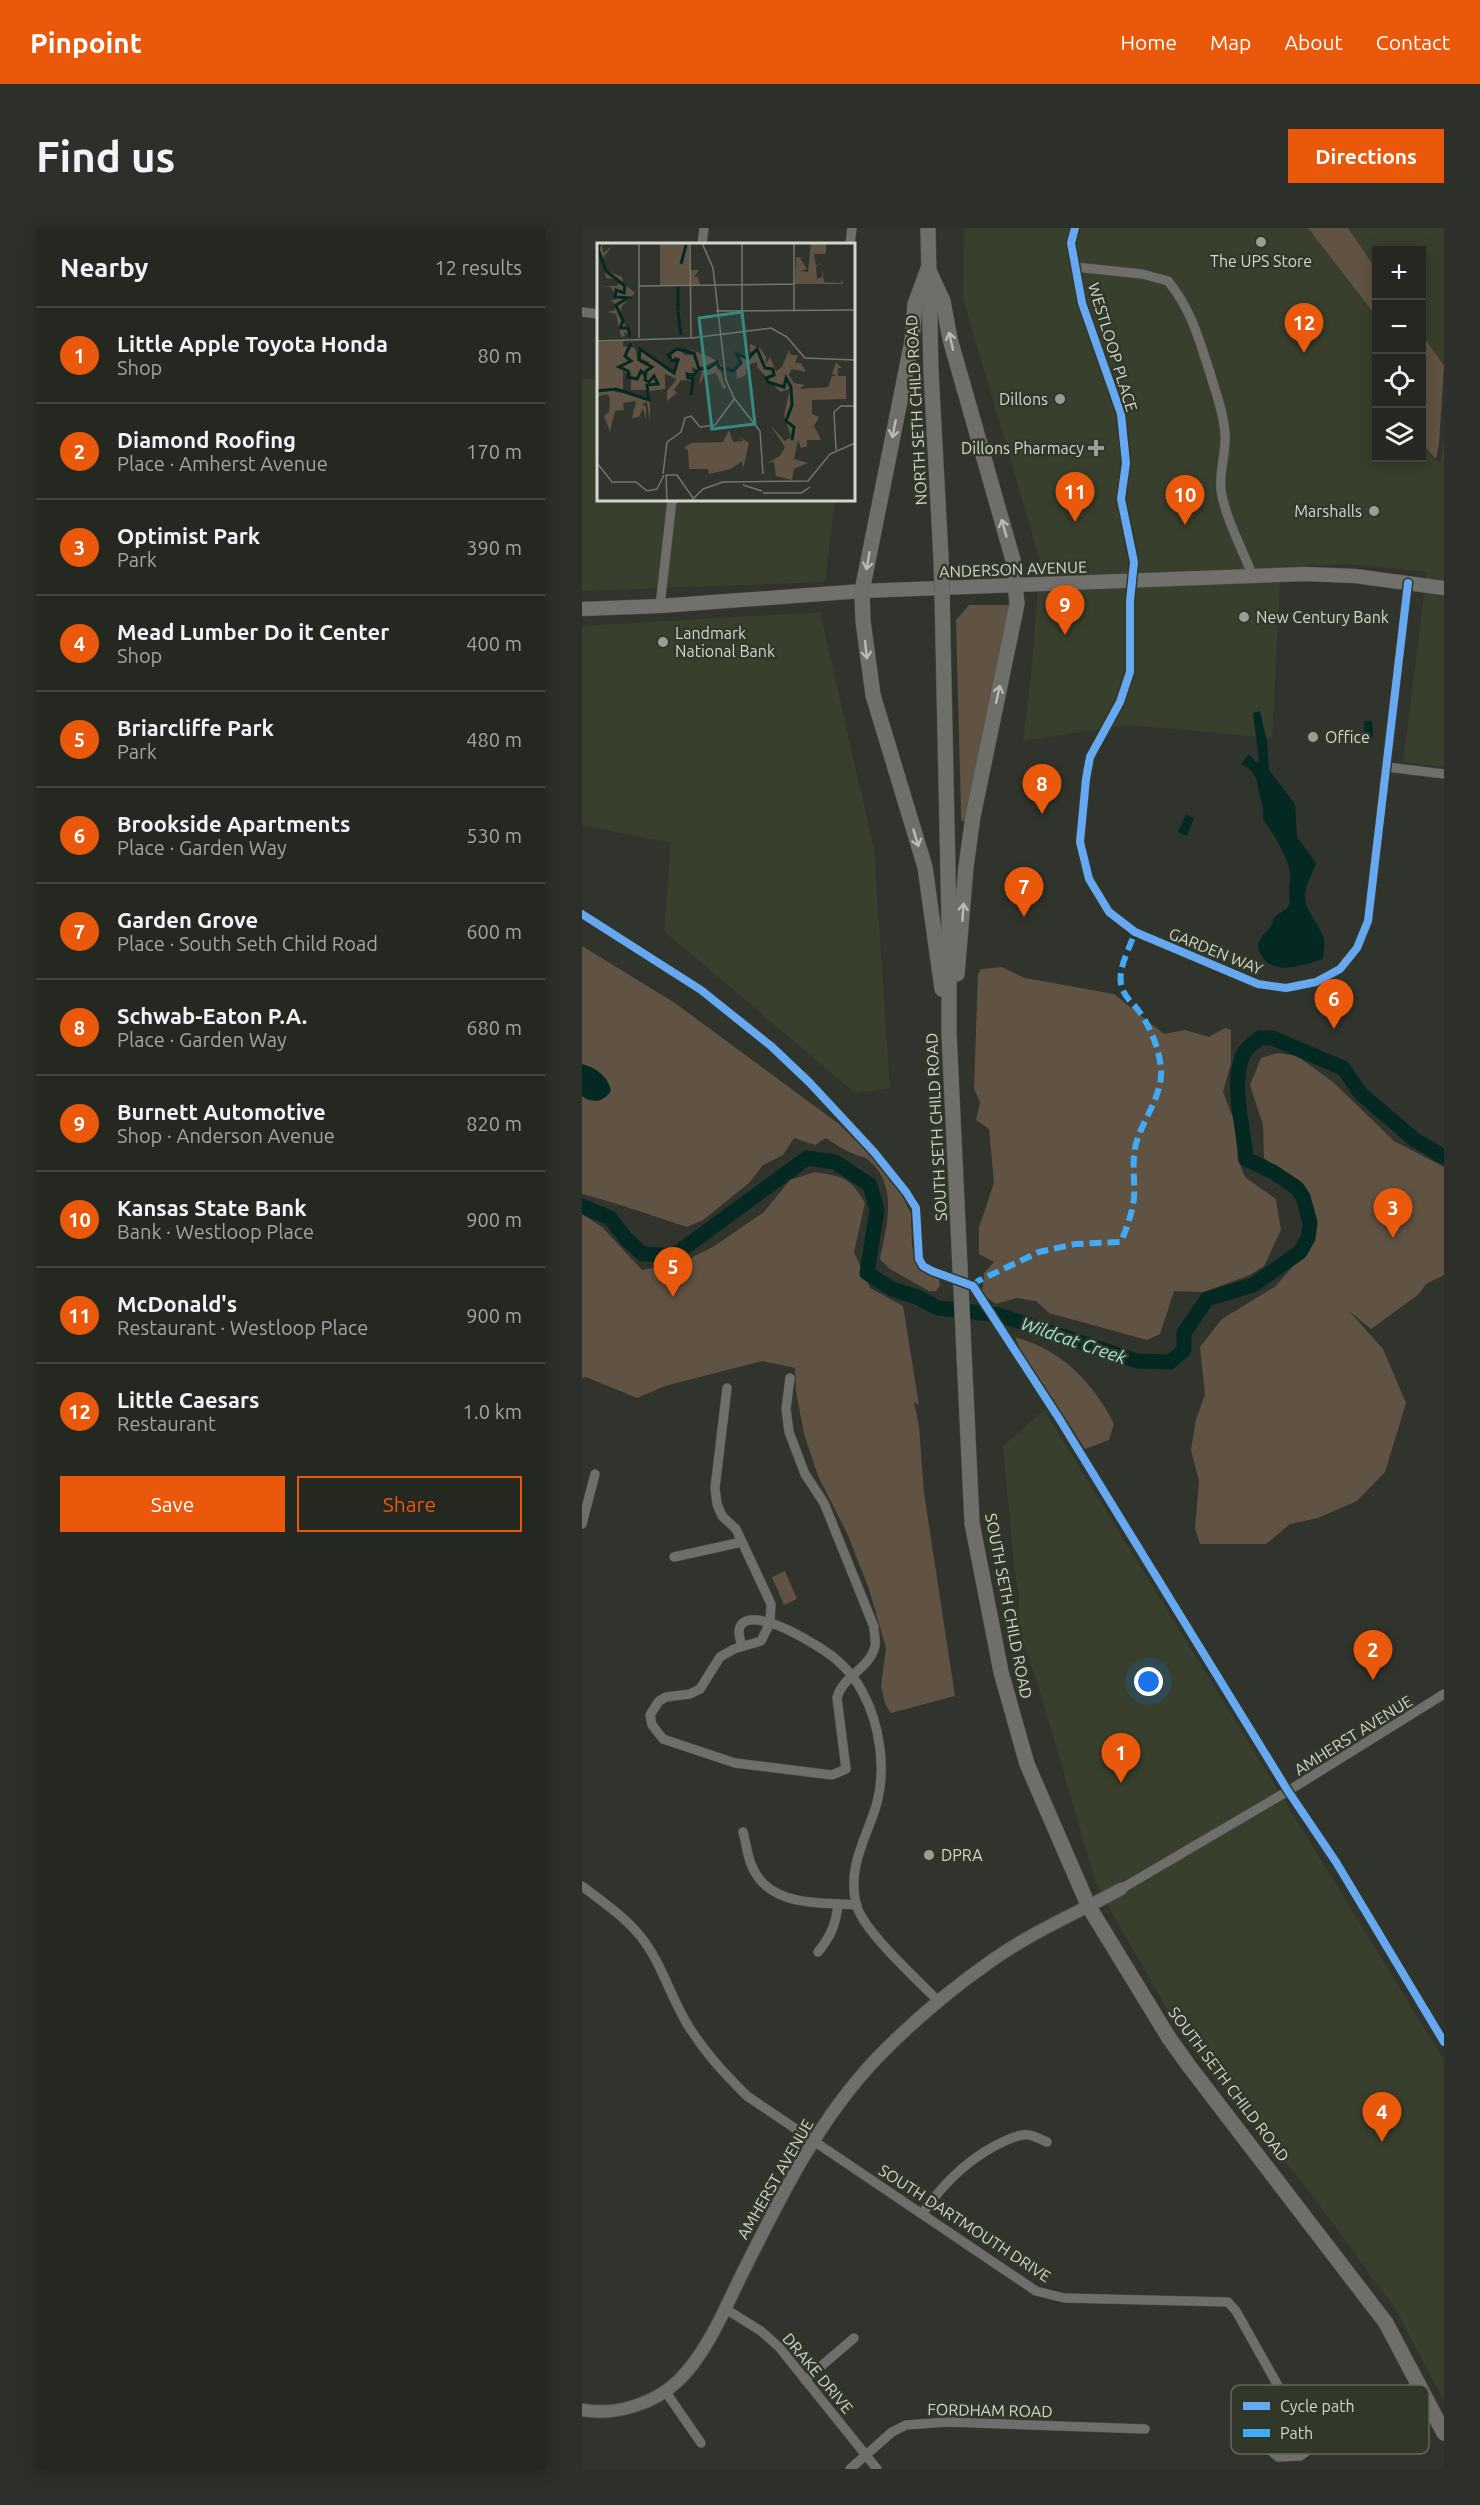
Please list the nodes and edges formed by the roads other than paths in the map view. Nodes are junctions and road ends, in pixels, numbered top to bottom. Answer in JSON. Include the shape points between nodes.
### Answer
{"nodes":[{"id":1,"x":704,"y":228,"type":"edge"},
{"id":2,"x":852,"y":228,"type":"edge"},
{"id":3,"x":928,"y":228,"type":"edge"},
{"id":4,"x":1075,"y":228,"type":"edge"},
{"id":5,"x":702,"y":243,"type":"edge"},
{"id":6,"x":850,"y":243,"type":"edge"},
{"id":7,"x":1075,"y":267,"type":"junction"},
{"id":8,"x":928,"y":269,"type":"junction"},
{"id":9,"x":582,"y":312,"type":"edge"},
{"id":10,"x":597,"y":314,"type":"edge"},
{"id":11,"x":672,"y":501,"type":"edge"},
{"id":12,"x":1253,"y":577,"type":"junction"},
{"id":13,"x":1132,"y":582,"type":"junction"},
{"id":14,"x":1408,"y":583,"type":"junction"},
{"id":15,"x":1016,"y":585,"type":"junction"},
{"id":16,"x":1444,"y":588,"type":"edge"},
{"id":17,"x":862,"y":591,"type":"junction"},
{"id":18,"x":942,"y":591,"type":"joint"},
{"id":19,"x":660,"y":606,"type":"junction"},
{"id":20,"x":582,"y":609,"type":"edge"},
{"id":21,"x":1387,"y":767,"type":"junction"},
{"id":22,"x":1444,"y":774,"type":"edge"},
{"id":23,"x":949,"y":1033,"type":"junction"},
{"id":24,"x":790,"y":1378,"type":"dead end"},
{"id":25,"x":728,"y":1388,"type":"dead end"},
{"id":26,"x":595,"y":1474,"type":"dead end"},
{"id":27,"x":582,"y":1524,"type":"edge"},
{"id":28,"x":742,"y":1542,"type":"junction"},
{"id":29,"x":674,"y":1557,"type":"dead end"},
{"id":30,"x":770,"y":1623,"type":"junction"},
{"id":31,"x":742,"y":1646,"type":"junction"},
{"id":32,"x":852,"y":1676,"type":"junction"},
{"id":33,"x":1444,"y":1694,"type":"edge"},
{"id":34,"x":743,"y":1832,"type":"dead end"},
{"id":35,"x":582,"y":1886,"type":"edge"},
{"id":36,"x":1121,"y":1888,"type":"joint"},
{"id":37,"x":838,"y":1904,"type":"junction"},
{"id":38,"x":857,"y":1905,"type":"junction"},
{"id":39,"x":1089,"y":1906,"type":"junction"},
{"id":40,"x":818,"y":1952,"type":"dead end"},
{"id":41,"x":938,"y":2001,"type":"junction"},
{"id":42,"x":813,"y":2141,"type":"junction"},
{"id":43,"x":1047,"y":2142,"type":"dead end"},
{"id":44,"x":922,"y":2214,"type":"junction"},
{"id":45,"x":724,"y":2308,"type":"junction"},
{"id":46,"x":854,"y":2338,"type":"dead end"},
{"id":47,"x":805,"y":2380,"type":"junction"},
{"id":48,"x":1277,"y":2385,"type":"edge"},
{"id":49,"x":1419,"y":2385,"type":"edge"},
{"id":50,"x":665,"y":2391,"type":"junction"},
{"id":51,"x":1429,"y":2405,"type":"edge"},
{"id":52,"x":582,"y":2410,"type":"edge"},
{"id":53,"x":1145,"y":2429,"type":"dead end"},
{"id":54,"x":1444,"y":2433,"type":"edge"},
{"id":55,"x":701,"y":2443,"type":"dead end"},
{"id":56,"x":865,"y":2454,"type":"junction"},
{"id":57,"x":1275,"y":2454,"type":"edge"},
{"id":58,"x":1303,"y":2454,"type":"edge"},
{"id":59,"x":850,"y":2469,"type":"edge"},
{"id":60,"x":877,"y":2469,"type":"edge"}],
"edges":[{"from":1,"to":5,"type":"street"},
{"from":2,"to":6,"type":"street"},
{"from":3,"to":8,"type":"main road","name":"NORTH SETH CHILD ROAD"},
{"from":4,"to":7,"type":"street","name":"WESTLOOP PLACE","via":[[1071,243]]},
{"from":7,"to":12,"type":"street","name":"WESTLOOP PLACE","via":[[1142,274],[1168,281],[1190,313],[1225,431],[1223,501]]},
{"from":7,"to":13,"type":"street","name":"WESTLOOP PLACE","via":[[1085,311],[1121,414],[1126,463],[1121,499],[1132,543]]},
{"from":15,"to":8,"type":"main road","one_way":true,"via":[[1013,560],[950,339],[943,301]]},
{"from":8,"to":17,"type":"main road","one_way":true,"via":[[915,304],[912,341]]},
{"from":8,"to":18,"type":"main road","name":"NORTH SETH CHILD ROAD","bridge":true},
{"from":9,"to":10,"type":"street"},
{"from":11,"to":19,"type":"street"},
{"from":12,"to":13,"type":"main road","name":"ANDERSON AVENUE"},
{"from":12,"to":14,"type":"main road","name":"ANDERSON AVENUE","via":[[1330,574]]},
{"from":13,"to":15,"type":"main road","name":"ANDERSON AVENUE"},
{"from":13,"to":21,"type":"street","name":"GARDEN WAY","via":[[1130,672],[1120,702],[1090,757],[1080,842],[1084,865],[1095,890],[1109,912],[1135,932],[1258,984],[1286,988],[1316,982],[1340,969],[1357,948],[1368,921]]},
{"from":14,"to":16,"type":"main road","name":"ANDERSON AVENUE"},
{"from":14,"to":21,"type":"street","name":"GARDEN WAY"},
{"from":15,"to":17,"type":"main road","name":"ANDERSON AVENUE"},
{"from":23,"to":15,"type":"main road","one_way":true,"via":[[973,816],[1017,604]]},
{"from":17,"to":19,"type":"main road","name":"ANDERSON AVENUE"},
{"from":17,"to":23,"type":"main road","one_way":true,"via":[[866,659],[873,695],[925,867]]},
{"from":18,"to":23,"type":"main road","name":"SOUTH SETH CHILD ROAD"},
{"from":19,"to":20,"type":"main road","name":"ANDERSON AVENUE"},
{"from":21,"to":22,"type":"street"},
{"from":23,"to":39,"type":"main road","name":"SOUTH SETH CHILD ROAD","via":[[972,1523],[1000,1672],[1027,1764]]},
{"from":24,"to":32,"type":"street","via":[[786,1409],[789,1432],[805,1474],[824,1503],[874,1627],[876,1645],[870,1658]]},
{"from":25,"to":28,"type":"street","via":[[716,1496],[722,1516],[736,1529]]},
{"from":26,"to":27,"type":"street"},
{"from":28,"to":29,"type":"street"},
{"from":28,"to":30,"type":"street","via":[[771,1604]]},
{"from":30,"to":31,"type":"street","via":[[764,1639]]},
{"from":30,"to":31,"type":"street","via":[[744,1622],[739,1632]]},
{"from":30,"to":32,"type":"street","via":[[817,1645]]},
{"from":31,"to":32,"type":"street","via":[[720,1657],[700,1689],[666,1697],[655,1705],[650,1720],[663,1739],[735,1763],[832,1775],[846,1769],[837,1698],[840,1687]]},
{"from":32,"to":38,"type":"street","via":[[871,1710],[879,1740],[881,1772],[877,1801],[856,1859]]},
{"from":33,"to":36,"type":"street","name":"AMHERST AVENUE"},
{"from":34,"to":37,"type":"street","via":[[751,1864],[761,1881],[775,1893],[787,1899]]},
{"from":35,"to":42,"type":"street","name":"SOUTH DARTMOUTH DRIVE","via":[[642,1938],[711,2059],[747,2096]]},
{"from":36,"to":39,"type":"street","name":"AMHERST AVENUE"},
{"from":37,"to":38,"type":"street"},
{"from":37,"to":40,"type":"street","via":[[831,1936]]},
{"from":38,"to":41,"type":"street","via":[[871,1930]]},
{"from":39,"to":41,"type":"street","name":"AMHERST AVENUE","via":[[1014,1946]]},
{"from":39,"to":49,"type":"main road","name":"SOUTH SETH CHILD ROAD","via":[[1169,2038],[1386,2323]]},
{"from":41,"to":42,"type":"street","name":"AMHERST AVENUE","via":[[877,2059]]},
{"from":42,"to":44,"type":"street","name":"SOUTH DARTMOUTH DRIVE"},
{"from":42,"to":45,"type":"street","name":"AMHERST AVENUE"},
{"from":43,"to":44,"type":"street","via":[[1021,2135],[997,2144],[952,2176]]},
{"from":44,"to":48,"type":"street","name":"SOUTH DARTMOUTH DRIVE","via":[[1049,2296],[1228,2302]]},
{"from":45,"to":47,"type":"street","name":"DRAKE DRIVE","via":[[761,2331]]},
{"from":45,"to":50,"type":"street","name":"AMHERST AVENUE","via":[[689,2369]]},
{"from":46,"to":47,"type":"street"},
{"from":47,"to":56,"type":"street","name":"DRAKE DRIVE"},
{"from":50,"to":52,"type":"street","name":"AMHERST AVENUE","via":[[623,2409]]},
{"from":50,"to":55,"type":"street"},
{"from":51,"to":54,"type":"main road","name":"SOUTH SETH CHILD ROAD"},
{"from":53,"to":56,"type":"street","name":"FORDHAM ROAD","via":[[923,2423],[892,2432]]},
{"from":56,"to":59,"type":"street","name":"FORDHAM ROAD"},
{"from":56,"to":60,"type":"street","name":"DRAKE DRIVE"},
{"from":57,"to":58,"type":"street","name":"SOUTH DARTMOUTH DRIVE","via":[[1278,2457]]}]}
